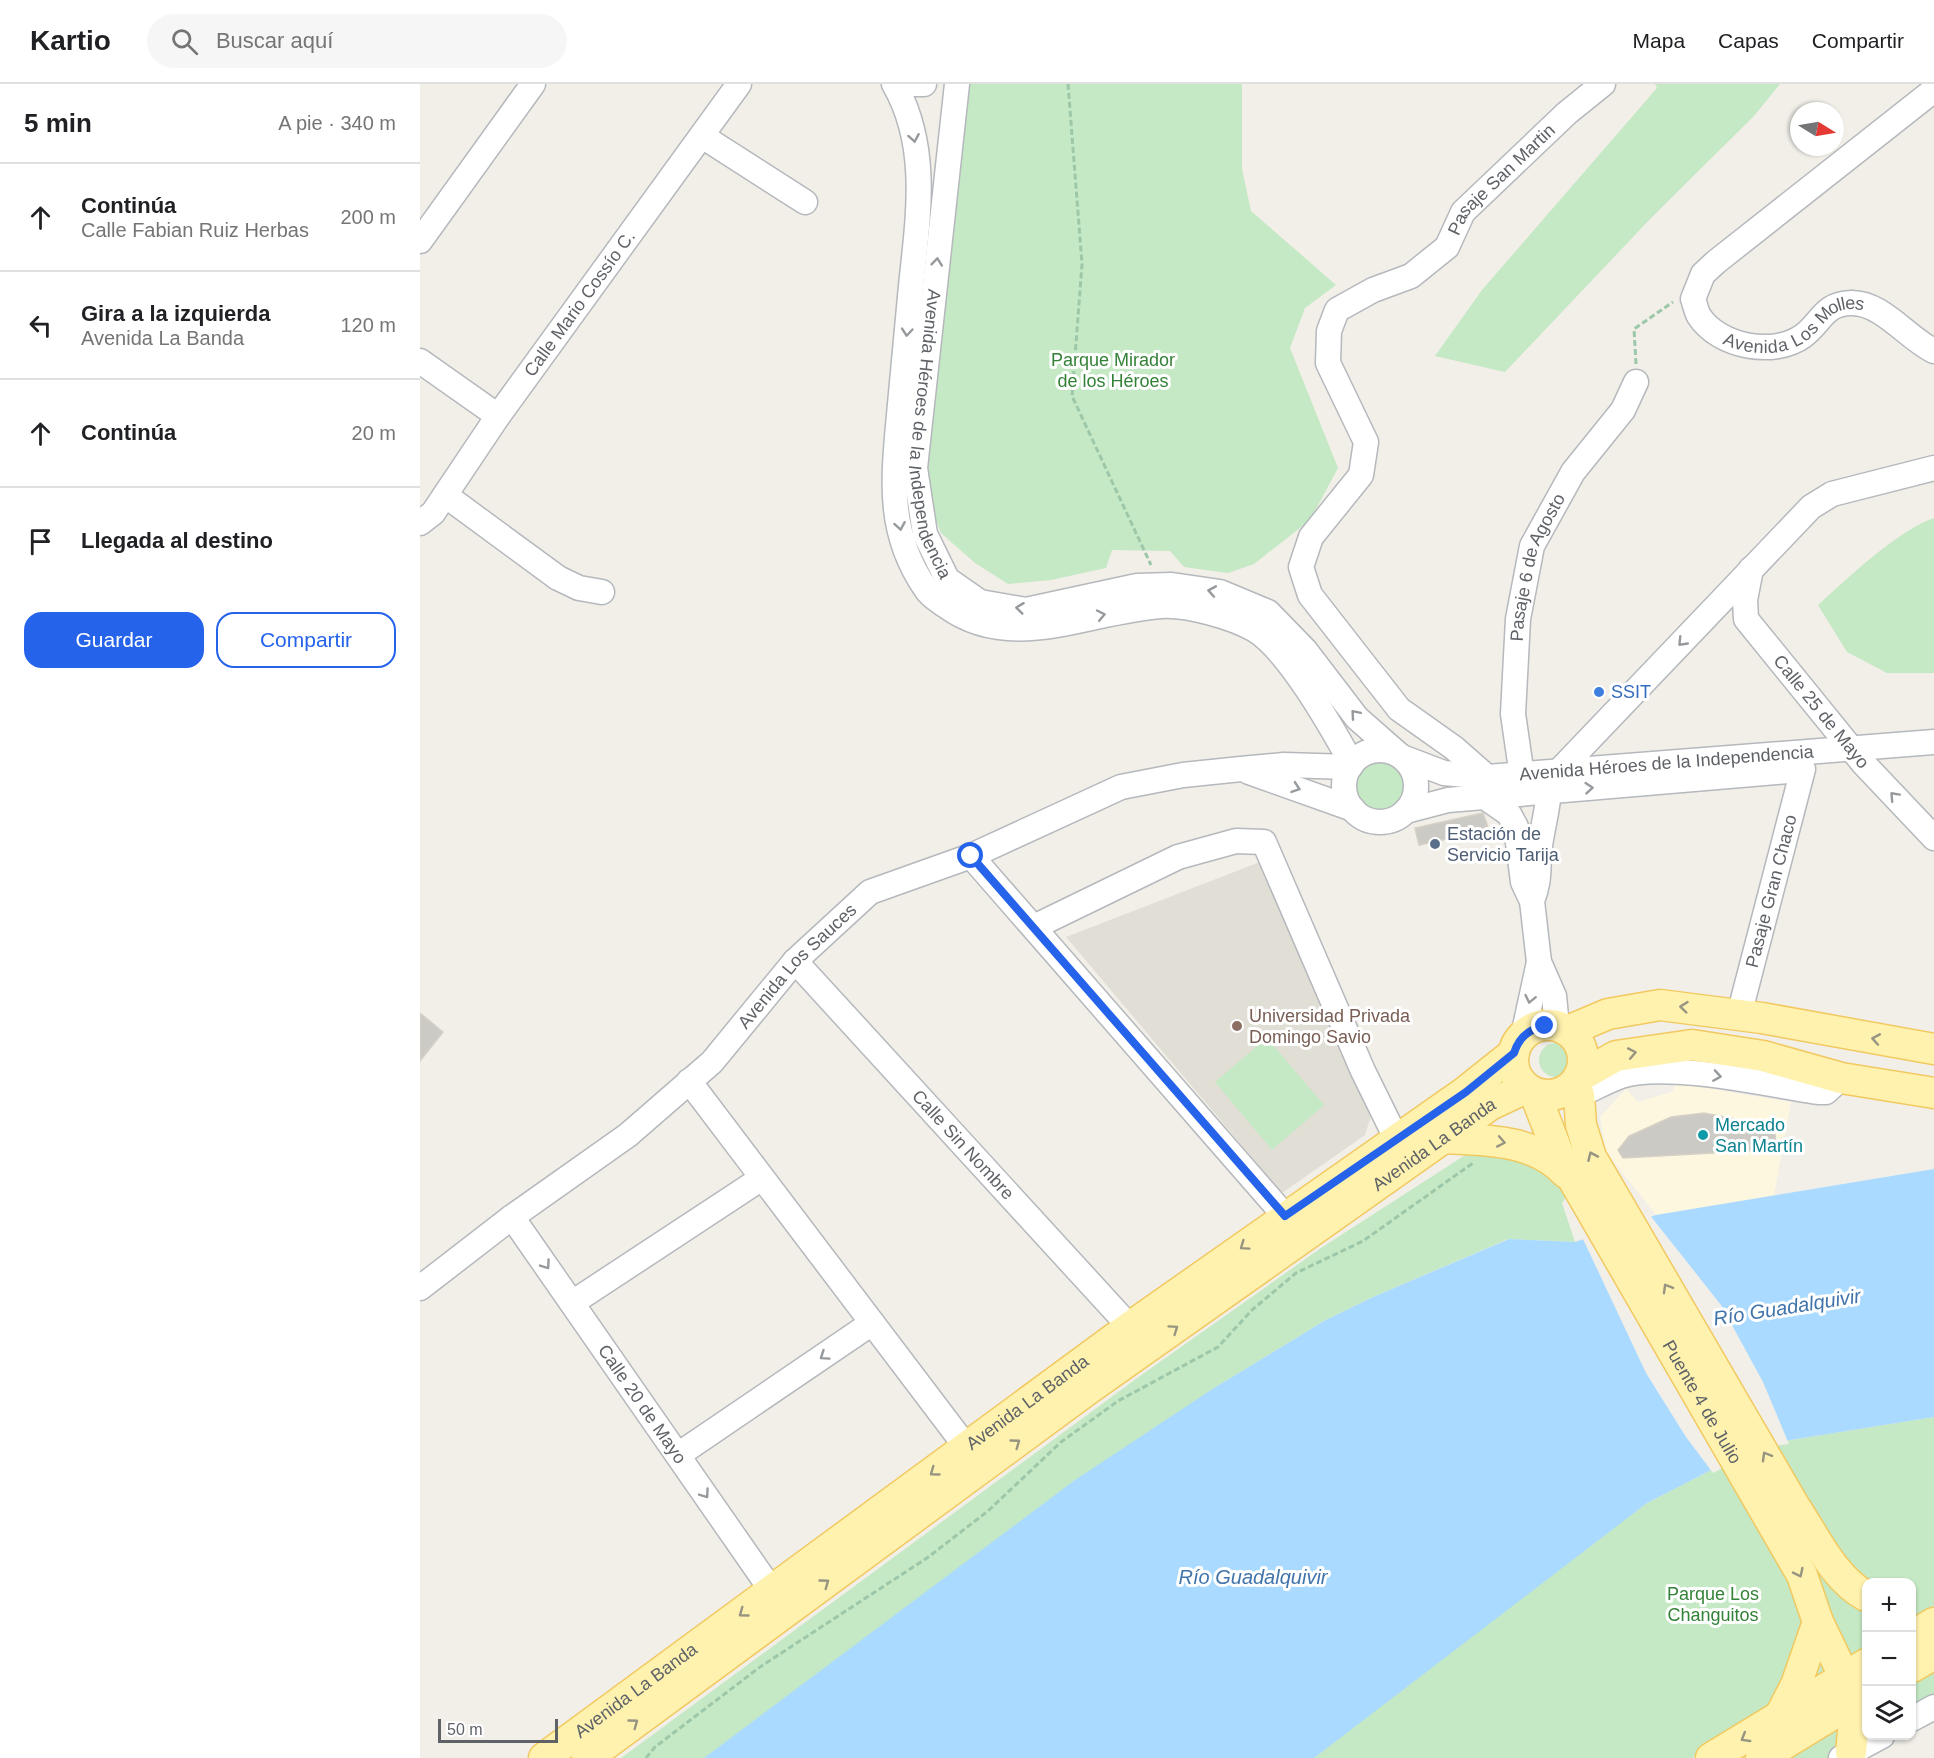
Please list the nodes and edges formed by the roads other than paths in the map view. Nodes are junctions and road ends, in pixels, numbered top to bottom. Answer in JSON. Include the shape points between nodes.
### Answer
{"nodes":[{"id":1,"x":533,"y":84,"type":"edge"},
{"id":2,"x":739,"y":84,"type":"edge"},
{"id":3,"x":894,"y":84,"type":"edge"},
{"id":4,"x":908,"y":84,"type":"edge"},
{"id":5,"x":924,"y":84,"type":"edge"},
{"id":6,"x":957,"y":84,"type":"edge"},
{"id":7,"x":1604,"y":84,"type":"edge"},
{"id":8,"x":1934,"y":90,"type":"edge"},
{"id":9,"x":702,"y":136,"type":"junction"},
{"id":10,"x":805,"y":202,"type":"dead end"},
{"id":11,"x":420,"y":241,"type":"edge"},
{"id":12,"x":1934,"y":351,"type":"edge"},
{"id":13,"x":420,"y":361,"type":"edge"},
{"id":14,"x":1636,"y":382,"type":"road end"},
{"id":15,"x":498,"y":416,"type":"junction"},
{"id":16,"x":1934,"y":468,"type":"edge"},
{"id":17,"x":445,"y":495,"type":"junction"},
{"id":18,"x":420,"y":523,"type":"edge"},
{"id":19,"x":1751,"y":569,"type":"junction"},
{"id":20,"x":602,"y":591,"type":"dead end"},
{"id":21,"x":1712,"y":611,"type":"junction"},
{"id":22,"x":1746,"y":619,"type":"junction"},
{"id":23,"x":1934,"y":742,"type":"edge"},
{"id":24,"x":1934,"y":755,"type":"edge"},
{"id":25,"x":1400,"y":756,"type":"junction"},
{"id":26,"x":1858,"y":756,"type":"junction"},
{"id":27,"x":1351,"y":765,"type":"junction"},
{"id":28,"x":1241,"y":769,"type":"junction"},
{"id":29,"x":1803,"y":769,"type":"junction"},
{"id":30,"x":1522,"y":776,"type":"junction"},
{"id":31,"x":1552,"y":779,"type":"junction"},
{"id":32,"x":1485,"y":787,"type":"junction"},
{"id":33,"x":1353,"y":809,"type":"junction"},
{"id":34,"x":1406,"y":811,"type":"junction"},
{"id":35,"x":1934,"y":838,"type":"edge"},
{"id":36,"x":971,"y":856,"type":"junction"},
{"id":37,"x":1532,"y":901,"type":"junction"},
{"id":38,"x":1034,"y":927,"type":"junction"},
{"id":39,"x":795,"y":962,"type":"junction"},
{"id":40,"x":1539,"y":962,"type":"junction"},
{"id":41,"x":1739,"y":1015,"type":"junction"},
{"id":42,"x":1562,"y":1029,"type":"junction"},
{"id":43,"x":1518,"y":1045,"type":"junction"},
{"id":44,"x":1934,"y":1049,"type":"edge"},
{"id":45,"x":689,"y":1081,"type":"junction"},
{"id":46,"x":1578,"y":1085,"type":"junction"},
{"id":47,"x":1531,"y":1091,"type":"junction"},
{"id":48,"x":1934,"y":1093,"type":"edge"},
{"id":49,"x":1443,"y":1138,"type":"junction"},
{"id":50,"x":1397,"y":1140,"type":"junction"},
{"id":51,"x":762,"y":1178,"type":"junction"},
{"id":52,"x":1579,"y":1188,"type":"junction"},
{"id":53,"x":1609,"y":1214,"type":"junction"},
{"id":54,"x":1285,"y":1216,"type":"junction"},
{"id":55,"x":512,"y":1217,"type":"junction"},
{"id":56,"x":420,"y":1287,"type":"edge"},
{"id":57,"x":572,"y":1303,"type":"junction"},
{"id":58,"x":872,"y":1323,"type":"junction"},
{"id":59,"x":1130,"y":1327,"type":"junction"},
{"id":60,"x":967,"y":1448,"type":"junction"},
{"id":61,"x":678,"y":1455,"type":"junction"},
{"id":62,"x":1783,"y":1514,"type":"junction"},
{"id":63,"x":772,"y":1591,"type":"junction"},
{"id":64,"x":1862,"y":1594,"type":"edge"},
{"id":65,"x":1916,"y":1614,"type":"edge"},
{"id":66,"x":1934,"y":1618,"type":"edge"},
{"id":67,"x":1818,"y":1622,"type":"junction"},
{"id":68,"x":1934,"y":1623,"type":"edge"},
{"id":69,"x":1916,"y":1633,"type":"edge"},
{"id":70,"x":1934,"y":1654,"type":"edge"},
{"id":71,"x":1916,"y":1664,"type":"edge"},
{"id":72,"x":1858,"y":1684,"type":"edge"},
{"id":73,"x":1934,"y":1707,"type":"edge"},
{"id":74,"x":1780,"y":1716,"type":"junction"},
{"id":75,"x":1916,"y":1716,"type":"edge"},
{"id":76,"x":1874,"y":1740,"type":"edge"},
{"id":77,"x":1846,"y":1755,"type":"edge"},
{"id":78,"x":544,"y":1758,"type":"edge"},
{"id":79,"x":587,"y":1758,"type":"edge"},
{"id":80,"x":1711,"y":1758,"type":"edge"},
{"id":81,"x":1761,"y":1758,"type":"edge"}],
"edges":[{"from":1,"to":11,"type":"street"},
{"from":2,"to":9,"type":"street","name":"Calle Mario Cossío C."},
{"from":3,"to":27,"type":"street","name":"Avenida Héroes de la Independencia","one_way":true,"via":[[907,106],[913,133],[919,200],[892,487],[905,555],[928,592],[960,616],[1001,629],[1040,629],[1163,605],[1215,614],[1256,631],[1282,657],[1326,717]]},
{"from":4,"to":5,"type":"street"},
{"from":25,"to":6,"type":"street","name":"Avenida Héroes de la Independencia","one_way":true,"via":[[1357,718],[1305,651],[1268,612],[1220,592],[1137,586],[1026,610],[980,602],[947,579],[925,534],[915,468]]},
{"from":7,"to":32,"type":"street","name":"Pasaje San Martin","via":[[1567,113],[1464,212],[1447,247],[1411,276],[1373,290],[1338,310],[1329,331],[1328,363],[1366,442],[1361,475],[1311,537],[1302,567],[1310,595],[1399,708],[1454,748]]},
{"from":8,"to":12,"type":"street","name":"Avenida Los Molles","via":[[1702,274],[1693,299],[1699,316],[1720,336],[1743,345],[1783,345],[1803,335],[1830,307],[1853,303],[1876,311]]},
{"from":9,"to":10,"type":"street"},
{"from":9,"to":15,"type":"street","name":"Calle Mario Cossío C."},
{"from":13,"to":15,"type":"street"},
{"from":14,"to":30,"type":"street","name":"Pasaje 6 de Agosto","via":[[1623,410],[1573,472],[1532,546],[1518,619],[1513,714]]},
{"from":15,"to":17,"type":"street","name":"Calle Mario Cossío C."},
{"from":16,"to":19,"type":"street","via":[[1832,494],[1811,507]]},
{"from":17,"to":18,"type":"street","name":"Calle Mario Cossío C.","via":[[433,513]]},
{"from":17,"to":20,"type":"street","via":[[558,578],[579,588]]},
{"from":19,"to":21,"type":"street"},
{"from":19,"to":22,"type":"street"},
{"from":21,"to":22,"type":"street","via":[[1732,610]]},
{"from":21,"to":31,"type":"street","one_way":true},
{"from":22,"to":26,"type":"street","name":"Calle 25 de Mayo"},
{"from":23,"to":26,"type":"street","name":"Avenida Héroes de la Independencia"},
{"from":24,"to":26,"type":"street","name":"Avenida Héroes de la Independencia"},
{"from":25,"to":27,"type":"street","via":[[1386,750],[1373,751],[1361,755]]},
{"from":25,"to":32,"type":"street","name":"Avenida Héroes de la Independencia"},
{"from":25,"to":34,"type":"street","via":[[1415,777],[1415,795]]},
{"from":26,"to":29,"type":"street","name":"Avenida Héroes de la Independencia"},
{"from":26,"to":31,"type":"street","name":"Avenida Héroes de la Independencia"},
{"from":35,"to":26,"type":"street","name":"Calle 25 de Mayo","one_way":true},
{"from":27,"to":28,"type":"street","name":"Avenida Los Sauces"},
{"from":27,"to":33,"type":"street","via":[[1344,789]]},
{"from":28,"to":33,"type":"street","name":"Avenida Los Sauces","one_way":true},
{"from":28,"to":36,"type":"street","name":"Avenida Los Sauces","via":[[1121,787]]},
{"from":31,"to":29,"type":"street","name":"Avenida Héroes de la Independencia","one_way":true},
{"from":29,"to":41,"type":"street","name":"Pasaje Gran Chaco"},
{"from":30,"to":31,"type":"street","name":"Avenida Héroes de la Independencia"},
{"from":30,"to":32,"type":"street","name":"Avenida Héroes de la Independencia"},
{"from":31,"to":32,"type":"street","name":"Avenida Héroes de la Independencia"},
{"from":31,"to":37,"type":"street","via":[[1540,850],[1540,881]]},
{"from":32,"to":34,"type":"street","name":"Avenida Héroes de la Independencia"},
{"from":32,"to":37,"type":"street","via":[[1516,827],[1523,882]]},
{"from":33,"to":34,"type":"street","via":[[1373,822],[1397,818]]},
{"from":36,"to":38,"type":"street"},
{"from":36,"to":39,"type":"street","name":"Avenida Los Sauces","via":[[870,892]]},
{"from":37,"to":40,"type":"street"},
{"from":38,"to":50,"type":"street","via":[[1178,857],[1236,841],[1264,842]]},
{"from":38,"to":54,"type":"street"},
{"from":39,"to":45,"type":"street","name":"Avenida Los Sauces","via":[[712,1062]]},
{"from":39,"to":59,"type":"street","name":"Calle Sin Nombre"},
{"from":40,"to":42,"type":"street","via":[[1554,996]]},
{"from":40,"to":43,"type":"street","one_way":true},
{"from":41,"to":42,"type":"main road","one_way":true,"via":[[1660,1005],[1608,1014]]},
{"from":44,"to":41,"type":"main road","one_way":true},
{"from":42,"to":43,"type":"main road","via":[[1539,1027]]},
{"from":42,"to":46,"type":"main road","via":[[1575,1038],[1583,1057]]},
{"from":43,"to":47,"type":"main road","via":[[1515,1072]]},
{"from":43,"to":50,"type":"main road","name":"Avenida La Banda","via":[[1466,1092]]},
{"from":45,"to":51,"type":"street"},
{"from":45,"to":55,"type":"street","name":"Avenida Los Sauces","via":[[628,1135]]},
{"from":46,"to":47,"type":"main road","via":[[1559,1094]]},
{"from":46,"to":48,"type":"main road","one_way":true,"via":[[1616,1056],[1692,1045],[1763,1056],[1840,1078]]},
{"from":53,"to":46,"type":"main road","name":"Puente 4 de Julio","one_way":true,"via":[[1581,1125]]},
{"from":47,"to":49,"type":"main road","name":"Avenida La Banda","via":[[1498,1100]]},
{"from":47,"to":52,"type":"main road","name":"Puente 4 de Julio","via":[[1557,1153]]},
{"from":49,"to":52,"type":"main road","one_way":true,"via":[[1493,1140],[1529,1149],[1560,1167]]},
{"from":79,"to":49,"type":"main road","name":"Avenida La Banda","one_way":true,"via":[[1087,1390]]},
{"from":50,"to":54,"type":"main road","name":"Avenida La Banda"},
{"from":51,"to":57,"type":"street"},
{"from":51,"to":58,"type":"street"},
{"from":52,"to":53,"type":"main road","name":"Puente 4 de Julio"},
{"from":53,"to":62,"type":"main road","name":"Puente 4 de Julio"},
{"from":54,"to":59,"type":"main road","name":"Avenida La Banda","one_way":true},
{"from":55,"to":56,"type":"street","name":"Avenida Los Sauces"},
{"from":55,"to":57,"type":"street","name":"Calle 20 de Mayo","one_way":true},
{"from":57,"to":61,"type":"street","name":"Calle 20 de Mayo"},
{"from":58,"to":60,"type":"street"},
{"from":58,"to":61,"type":"street","one_way":true},
{"from":59,"to":60,"type":"main road","name":"Avenida La Banda"},
{"from":60,"to":63,"type":"main road","name":"Avenida La Banda","one_way":true},
{"from":61,"to":63,"type":"street","name":"Calle 20 de Mayo","one_way":true},
{"from":62,"to":64,"type":"main road","name":"Puente 4 de Julio"},
{"from":62,"to":67,"type":"main road","name":"Puente 4 de Julio","one_way":true},
{"from":63,"to":78,"type":"main road","name":"Avenida La Banda","one_way":true},
{"from":65,"to":66,"type":"main road"},
{"from":67,"to":72,"type":"main road","name":"Puente 4 de Julio"},
{"from":67,"to":74,"type":"main road","via":[[1796,1685]]},
{"from":68,"to":69,"type":"main road"},
{"from":70,"to":71,"type":"main road"},
{"from":72,"to":74,"type":"main road"},
{"from":72,"to":77,"type":"main road"},
{"from":72,"to":81,"type":"main road"},
{"from":73,"to":75,"type":"street"},
{"from":74,"to":80,"type":"main road","one_way":true},
{"from":76,"to":77,"type":"street"}]}
